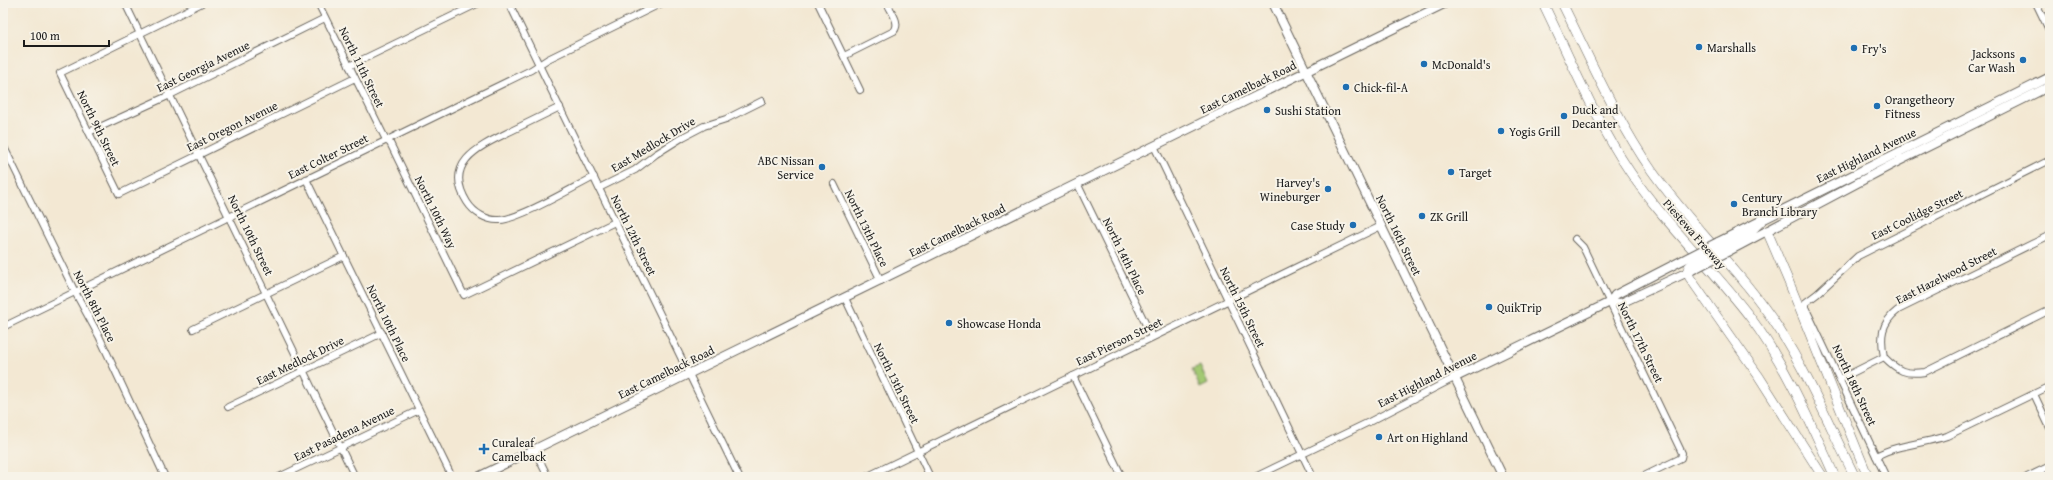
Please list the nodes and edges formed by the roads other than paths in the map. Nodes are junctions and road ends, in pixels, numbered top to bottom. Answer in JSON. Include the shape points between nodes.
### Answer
{"nodes":[{"id":1,"x":126,"y":3,"type":"edge"},
{"id":2,"x":202,"y":3,"type":"edge"},
{"id":3,"x":318,"y":3,"type":"edge"},
{"id":4,"x":479,"y":3,"type":"edge"},
{"id":5,"x":509,"y":3,"type":"edge"},
{"id":6,"x":662,"y":3,"type":"edge"},
{"id":7,"x":819,"y":3,"type":"edge"},
{"id":8,"x":887,"y":3,"type":"edge"},
{"id":9,"x":1273,"y":3,"type":"edge"},
{"id":10,"x":1446,"y":3,"type":"edge"},
{"id":11,"x":1543,"y":3,"type":"edge"},
{"id":12,"x":1562,"y":3,"type":"edge"},
{"id":13,"x":2036,"y":3,"type":"edge"},
{"id":14,"x":325,"y":18,"type":"junction"},
{"id":15,"x":2050,"y":32,"type":"edge"},
{"id":16,"x":140,"y":34,"type":"junction"},
{"id":17,"x":844,"y":56,"type":"junction"},
{"id":18,"x":539,"y":64,"type":"junction"},
{"id":19,"x":349,"y":66,"type":"junction"},
{"id":20,"x":1307,"y":71,"type":"junction"},
{"id":21,"x":2050,"y":77,"type":"edge"},
{"id":22,"x":355,"y":78,"type":"junction"},
{"id":23,"x":2050,"y":86,"type":"edge"},
{"id":24,"x":860,"y":90,"type":"dead end"},
{"id":25,"x":170,"y":95,"type":"junction"},
{"id":26,"x":762,"y":101,"type":"dead end"},
{"id":27,"x":560,"y":107,"type":"junction"},
{"id":28,"x":1993,"y":109,"type":"junction"},
{"id":29,"x":89,"y":132,"type":"junction"},
{"id":30,"x":386,"y":140,"type":"junction"},
{"id":31,"x":1923,"y":144,"type":"junction"},
{"id":32,"x":3,"y":145,"type":"edge"},
{"id":33,"x":1154,"y":146,"type":"junction"},
{"id":34,"x":199,"y":154,"type":"junction"},
{"id":35,"x":2050,"y":160,"type":"edge"},
{"id":36,"x":594,"y":177,"type":"junction"},
{"id":37,"x":306,"y":179,"type":"junction"},
{"id":38,"x":834,"y":184,"type":"dead end"},
{"id":39,"x":1078,"y":184,"type":"junction"},
{"id":40,"x":599,"y":188,"type":"junction"},
{"id":41,"x":119,"y":194,"type":"joint"},
{"id":42,"x":230,"y":216,"type":"junction"},
{"id":43,"x":1762,"y":220,"type":"junction"},
{"id":44,"x":615,"y":222,"type":"junction"},
{"id":45,"x":1381,"y":226,"type":"junction"},
{"id":46,"x":1766,"y":231,"type":"junction"},
{"id":47,"x":2050,"y":235,"type":"edge"},
{"id":48,"x":1575,"y":239,"type":"dead end"},
{"id":49,"x":1722,"y":247,"type":"junction"},
{"id":50,"x":344,"y":256,"type":"junction"},
{"id":51,"x":1688,"y":267,"type":"junction"},
{"id":52,"x":881,"y":281,"type":"junction"},
{"id":53,"x":75,"y":292,"type":"junction"},
{"id":54,"x":266,"y":293,"type":"junction"},
{"id":55,"x":845,"y":298,"type":"junction"},
{"id":56,"x":1228,"y":300,"type":"junction"},
{"id":57,"x":1610,"y":302,"type":"junction"},
{"id":58,"x":1805,"y":303,"type":"joint"},
{"id":59,"x":2050,"y":310,"type":"edge"},
{"id":60,"x":3,"y":327,"type":"edge"},
{"id":61,"x":193,"y":329,"type":"dead end"},
{"id":62,"x":382,"y":333,"type":"junction"},
{"id":63,"x":1152,"y":337,"type":"junction"},
{"id":64,"x":1884,"y":357,"type":"junction"},
{"id":65,"x":304,"y":371,"type":"junction"},
{"id":66,"x":689,"y":374,"type":"junction"},
{"id":67,"x":1074,"y":376,"type":"junction"},
{"id":68,"x":1454,"y":378,"type":"junction"},
{"id":69,"x":1840,"y":379,"type":"junction"},
{"id":70,"x":2050,"y":386,"type":"edge"},
{"id":71,"x":2034,"y":394,"type":"junction"},
{"id":72,"x":228,"y":407,"type":"dead end"},
{"id":73,"x":419,"y":410,"type":"junction"},
{"id":74,"x":2050,"y":428,"type":"edge"},
{"id":75,"x":340,"y":447,"type":"junction"},
{"id":76,"x":534,"y":449,"type":"junction"},
{"id":77,"x":918,"y":452,"type":"junction"},
{"id":78,"x":1302,"y":454,"type":"junction"},
{"id":79,"x":1876,"y":456,"type":"junction"},
{"id":80,"x":2050,"y":466,"type":"edge"},
{"id":81,"x":165,"y":477,"type":"edge"},
{"id":82,"x":278,"y":477,"type":"edge"},
{"id":83,"x":355,"y":477,"type":"edge"},
{"id":84,"x":452,"y":477,"type":"edge"},
{"id":85,"x":478,"y":477,"type":"edge"},
{"id":86,"x":548,"y":477,"type":"edge"},
{"id":87,"x":739,"y":477,"type":"edge"},
{"id":88,"x":866,"y":477,"type":"edge"},
{"id":89,"x":930,"y":477,"type":"edge"},
{"id":90,"x":1122,"y":477,"type":"edge"},
{"id":91,"x":1255,"y":477,"type":"edge"},
{"id":92,"x":1313,"y":477,"type":"edge"},
{"id":93,"x":1503,"y":477,"type":"edge"},
{"id":94,"x":1642,"y":477,"type":"edge"},
{"id":95,"x":1823,"y":477,"type":"edge"},
{"id":96,"x":1835,"y":477,"type":"edge"},
{"id":97,"x":1855,"y":477,"type":"edge"},
{"id":98,"x":1868,"y":477,"type":"edge"},
{"id":99,"x":1886,"y":477,"type":"edge"},
{"id":100,"x":2027,"y":477,"type":"edge"}],
"edges":[{"from":1,"to":16,"type":"street","name":"North 10th Street"},
{"from":2,"to":16,"type":"street"},
{"from":3,"to":14,"type":"street","name":"North 11th Street"},
{"from":4,"to":19,"type":"street"},
{"from":5,"to":18,"type":"street","name":"North 12th Street"},
{"from":6,"to":18,"type":"street","name":"East Colter Street"},
{"from":7,"to":17,"type":"street"},
{"from":8,"to":17,"type":"street","via":[[897,28]]},
{"from":9,"to":20,"type":"main road","name":"North 16th Street"},
{"from":10,"to":20,"type":"main road","name":"East Camelback Road"},
{"from":11,"to":96,"type":"highway","name":"Piestewa Freeway","via":[[1615,148],[1648,197],[1732,295],[1760,333],[1793,388]]},
{"from":12,"to":97,"type":"highway","name":"Piestewa Freeway","via":[[1615,110],[1644,159],[1751,292],[1790,347]]},
{"from":13,"to":15,"type":"street"},
{"from":14,"to":19,"type":"street","name":"North 11th Street"},
{"from":14,"to":25,"type":"street","name":"East Georgia Avenue"},
{"from":16,"to":25,"type":"street","name":"North 10th Street"},
{"from":16,"to":29,"type":"street","name":"North 9th Street","via":[[60,73]]},
{"from":17,"to":24,"type":"street"},
{"from":18,"to":27,"type":"street","name":"North 12th Street"},
{"from":18,"to":30,"type":"street","name":"East Colter Street"},
{"from":19,"to":22,"type":"street","name":"North 11th Street"},
{"from":20,"to":33,"type":"main road","name":"East Camelback Road"},
{"from":20,"to":45,"type":"main road","name":"North 16th Street"},
{"from":21,"to":28,"type":"main road","name":"East Highland Avenue"},
{"from":22,"to":30,"type":"street","name":"North 11th Street"},
{"from":22,"to":34,"type":"street","name":"East Oregon Avenue"},
{"from":23,"to":28,"type":"main road","name":"East Highland Avenue"},
{"from":25,"to":29,"type":"street","name":"East Georgia Avenue"},
{"from":25,"to":34,"type":"street","name":"North 10th Street"},
{"from":26,"to":40,"type":"street","name":"East Medlock Drive","via":[[682,137],[635,170]]},
{"from":27,"to":36,"type":"street","name":"North 12th Street"},
{"from":27,"to":36,"type":"street","via":[[486,143],[469,155],[461,168],[460,187],[477,213],[483,217],[500,220],[517,216]]},
{"from":28,"to":31,"type":"main road","name":"East Highland Avenue"},
{"from":29,"to":41,"type":"street","name":"North 9th Street"},
{"from":30,"to":37,"type":"street","name":"East Colter Street"},
{"from":30,"to":44,"type":"street","name":"North 10th Way","via":[[390,143],[464,295]]},
{"from":31,"to":43,"type":"main road","name":"East Highland Avenue"},
{"from":31,"to":46,"type":"main road","name":"East Highland Avenue"},
{"from":32,"to":53,"type":"street","name":"North 8th Place"},
{"from":33,"to":39,"type":"main road","name":"East Camelback Road"},
{"from":33,"to":56,"type":"street","name":"North 15th Street"},
{"from":34,"to":41,"type":"street","name":"East Oregon Avenue"},
{"from":34,"to":42,"type":"street","name":"North 10th Street"},
{"from":35,"to":58,"type":"street","name":"East Coolidge Street","via":[[1858,256]]},
{"from":36,"to":40,"type":"street","name":"North 12th Street"},
{"from":37,"to":42,"type":"street","name":"East Colter Street"},
{"from":37,"to":50,"type":"street","name":"North 10th Place"},
{"from":38,"to":52,"type":"street","name":"North 13th Place"},
{"from":39,"to":52,"type":"main road","name":"East Camelback Road"},
{"from":39,"to":63,"type":"street","name":"North 14th Place"},
{"from":40,"to":44,"type":"street","name":"North 12th Street"},
{"from":42,"to":53,"type":"street","name":"East Colter Street"},
{"from":42,"to":54,"type":"street","name":"North 10th Street"},
{"from":43,"to":46,"type":"main road"},
{"from":43,"to":49,"type":"highway","via":[[1750,232]]},
{"from":44,"to":66,"type":"street","name":"North 12th Street"},
{"from":45,"to":56,"type":"street","name":"East Pierson Street"},
{"from":45,"to":68,"type":"main road","name":"North 16th Street"},
{"from":46,"to":49,"type":"main road","name":"East Highland Avenue"},
{"from":46,"to":98,"type":"highway"},
{"from":47,"to":64,"type":"street","name":"East Hazelwood Street","via":[[1898,310],[1889,317],[1882,333]]},
{"from":48,"to":57,"type":"street","name":"North 17th Street","via":[[1582,247]]},
{"from":49,"to":51,"type":"highway","bridge":true},
{"from":50,"to":54,"type":"street"},
{"from":50,"to":62,"type":"street","name":"North 10th Place"},
{"from":51,"to":57,"type":"main road","name":"East Highland Avenue","via":[[1615,295]]},
{"from":51,"to":57,"type":"main road","name":"East Highland Avenue","via":[[1621,303]]},
{"from":51,"to":95,"type":"highway"},
{"from":52,"to":55,"type":"main road","name":"East Camelback Road"},
{"from":53,"to":60,"type":"street","name":"East Colter Street"},
{"from":53,"to":81,"type":"street","name":"North 8th Place"},
{"from":54,"to":61,"type":"street"},
{"from":54,"to":65,"type":"street","name":"North 10th Street"},
{"from":55,"to":66,"type":"main road","name":"East Camelback Road"},
{"from":55,"to":77,"type":"street","name":"North 13th Street"},
{"from":56,"to":63,"type":"street","name":"East Pierson Street"},
{"from":56,"to":78,"type":"street","name":"North 15th Street"},
{"from":57,"to":68,"type":"main road","name":"East Highland Avenue"},
{"from":57,"to":94,"type":"street","name":"North 17th Street","via":[[1682,453],[1681,458]]},
{"from":58,"to":69,"type":"street","name":"North 18th Street"},
{"from":59,"to":64,"type":"street","via":[[1925,372],[1912,374],[1900,370]]},
{"from":62,"to":65,"type":"street","name":"East Medlock Drive"},
{"from":62,"to":73,"type":"street","name":"North 10th Place"},
{"from":63,"to":67,"type":"street","name":"East Pierson Street"},
{"from":64,"to":69,"type":"street"},
{"from":65,"to":72,"type":"street","name":"East Medlock Drive"},
{"from":65,"to":75,"type":"street","name":"North 10th Street"},
{"from":66,"to":76,"type":"main road","name":"East Camelback Road"},
{"from":66,"to":87,"type":"street","name":"North 12th Street"},
{"from":67,"to":77,"type":"street","name":"East Pierson Street"},
{"from":67,"to":90,"type":"street"},
{"from":68,"to":78,"type":"street","name":"East Highland Avenue"},
{"from":68,"to":93,"type":"main road","name":"North 16th Street"},
{"from":69,"to":79,"type":"street","name":"North 18th Street"},
{"from":70,"to":71,"type":"street"},
{"from":71,"to":74,"type":"street"},
{"from":71,"to":79,"type":"street","via":[[1947,436],[1894,448]]},
{"from":73,"to":75,"type":"street","name":"East Pasadena Avenue"},
{"from":73,"to":84,"type":"street","name":"North 10th Place"},
{"from":75,"to":82,"type":"street","name":"East Pasadena Avenue"},
{"from":75,"to":83,"type":"street","name":"North 10th Street"},
{"from":76,"to":85,"type":"main road","name":"East Camelback Road"},
{"from":76,"to":86,"type":"street"},
{"from":77,"to":88,"type":"street","name":"East Pierson Street"},
{"from":77,"to":89,"type":"street","name":"North 13th Street"},
{"from":78,"to":91,"type":"street","name":"East Highland Avenue"},
{"from":78,"to":92,"type":"street","name":"North 15th Street"},
{"from":79,"to":99,"type":"street","name":"North 18th Street"},
{"from":80,"to":100,"type":"street"}]}
